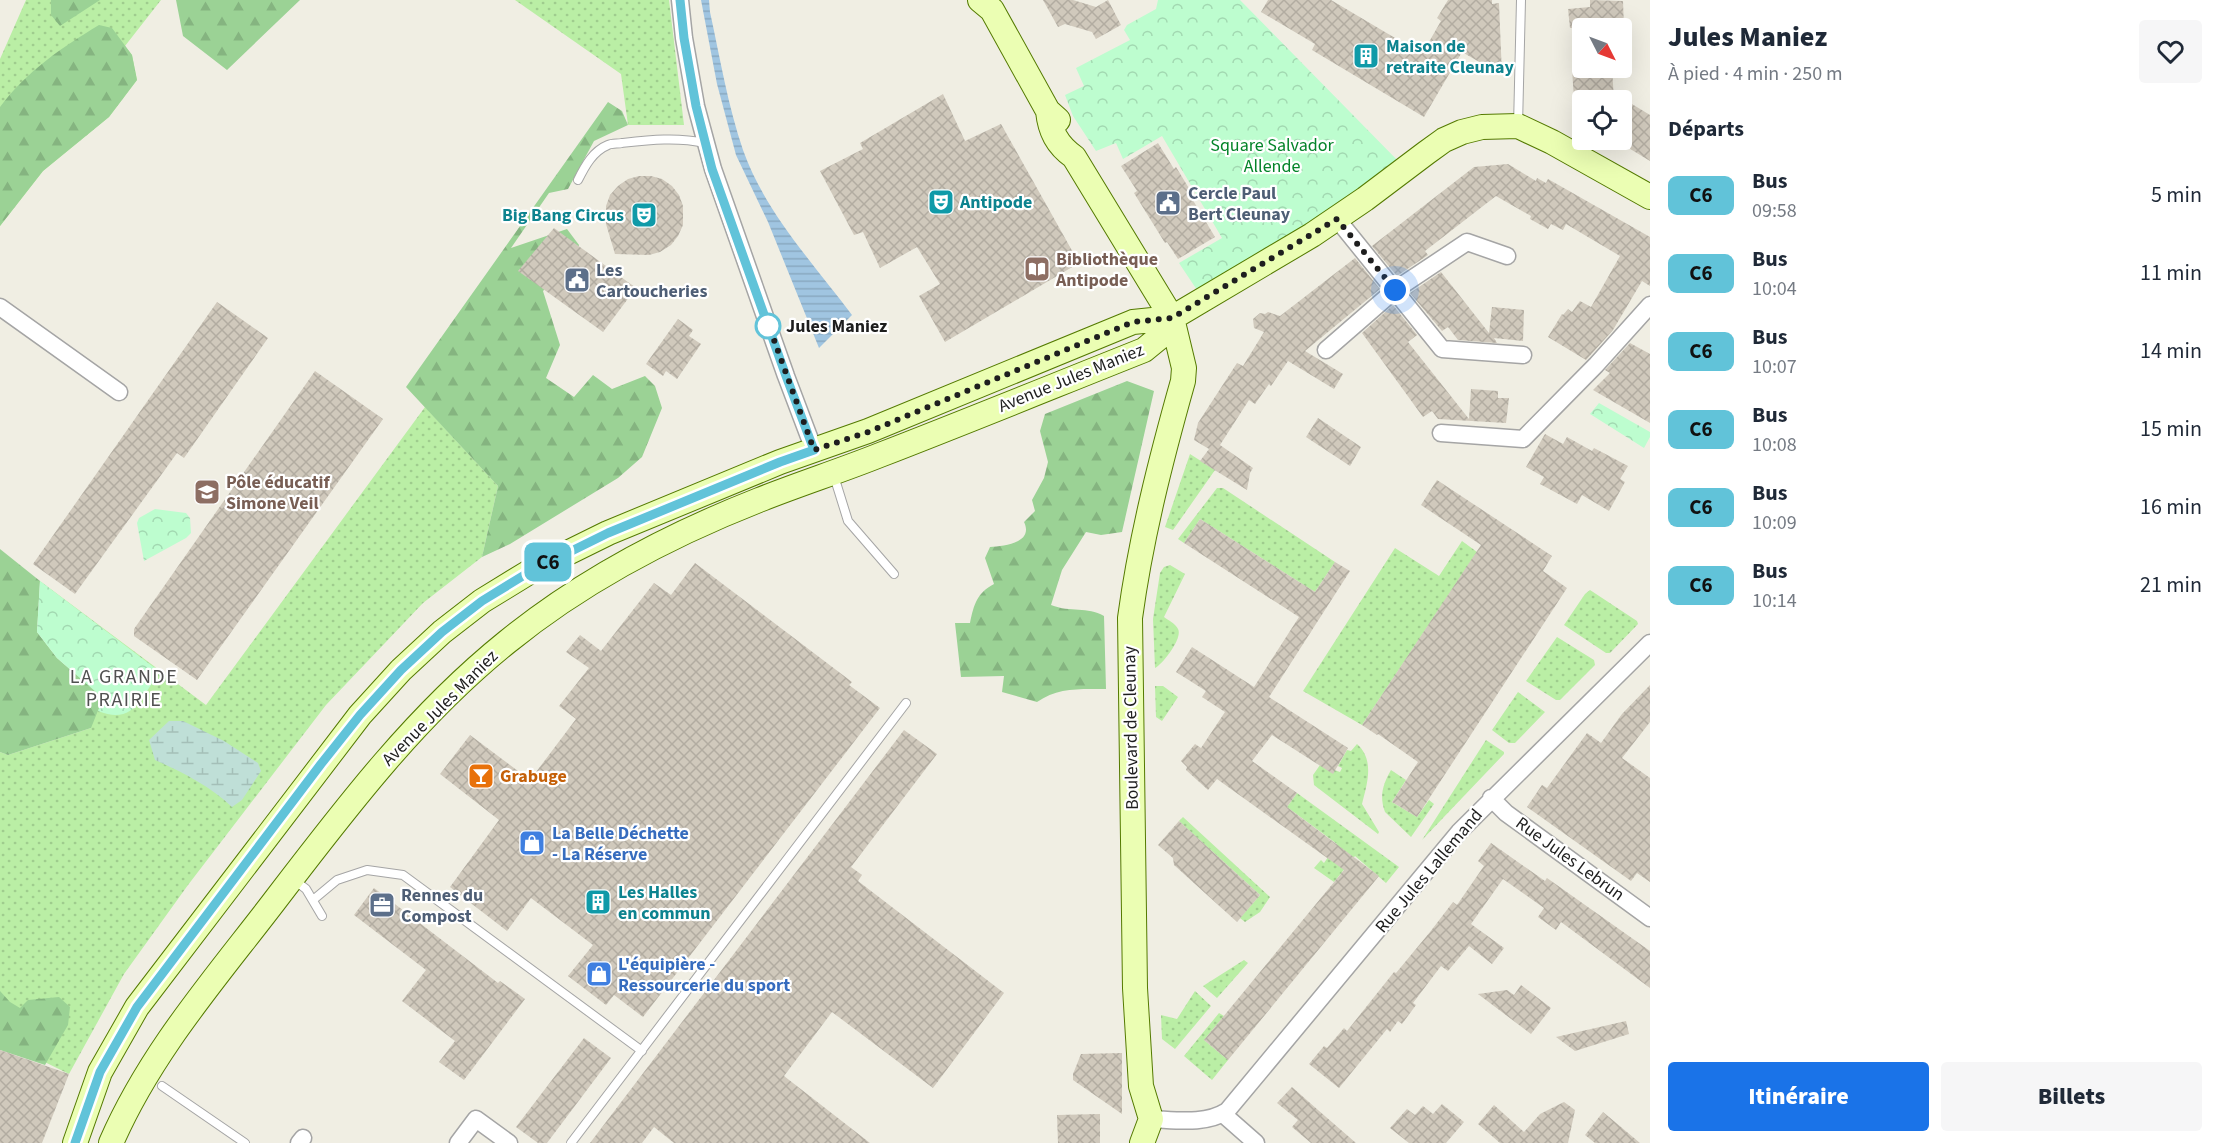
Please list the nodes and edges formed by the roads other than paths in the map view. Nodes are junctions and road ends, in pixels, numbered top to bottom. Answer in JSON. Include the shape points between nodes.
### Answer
{"nodes":[{"id":1,"x":680,"y":0,"type":"edge"},
{"id":2,"x":1521,"y":0,"type":"edge"},
{"id":3,"x":988,"y":3,"type":"edge"},
{"id":4,"x":1518,"y":126,"type":"junction"},
{"id":5,"x":706,"y":143,"type":"junction"},
{"id":6,"x":578,"y":180,"type":"dead end"},
{"id":7,"x":1650,"y":197,"type":"edge"},
{"id":8,"x":1337,"y":219,"type":"junction"},
{"id":9,"x":1507,"y":256,"type":"dead end"},
{"id":10,"x":1395,"y":290,"type":"junction"},
{"id":11,"x":1650,"y":305,"type":"edge"},
{"id":12,"x":0,"y":307,"type":"edge"},
{"id":13,"x":1172,"y":318,"type":"junction"},
{"id":14,"x":1326,"y":350,"type":"dead end"},
{"id":15,"x":1523,"y":355,"type":"dead end"},
{"id":16,"x":119,"y":393,"type":"dead end"},
{"id":17,"x":1441,"y":433,"type":"dead end"},
{"id":18,"x":822,"y":465,"type":"junction"},
{"id":19,"x":894,"y":574,"type":"dead end"},
{"id":20,"x":1650,"y":643,"type":"edge"},
{"id":21,"x":906,"y":703,"type":"dead end"},
{"id":22,"x":1491,"y":798,"type":"junction"},
{"id":23,"x":292,"y":878,"type":"junction"},
{"id":24,"x":313,"y":900,"type":"junction"},
{"id":25,"x":322,"y":916,"type":"dead end"},
{"id":26,"x":1650,"y":918,"type":"edge"},
{"id":27,"x":642,"y":1051,"type":"junction"},
{"id":28,"x":162,"y":1086,"type":"dead end"},
{"id":29,"x":1223,"y":1114,"type":"junction"},
{"id":30,"x":1151,"y":1119,"type":"junction"},
{"id":31,"x":75,"y":1143,"type":"edge"},
{"id":32,"x":111,"y":1143,"type":"edge"},
{"id":33,"x":245,"y":1143,"type":"edge"},
{"id":34,"x":458,"y":1143,"type":"edge"},
{"id":35,"x":509,"y":1143,"type":"edge"},
{"id":36,"x":572,"y":1143,"type":"edge"},
{"id":37,"x":1142,"y":1143,"type":"edge"},
{"id":38,"x":1256,"y":1143,"type":"edge"}],
"edges":[{"from":1,"to":5,"type":"street","via":[[696,106]]},
{"from":2,"to":4,"type":"lane"},
{"from":3,"to":13,"type":"main road","name":"Boulevard de Cleunay","via":[[1048,111],[1052,132],[1061,147],[1074,157]]},
{"from":4,"to":7,"type":"main road"},
{"from":4,"to":8,"type":"main road","via":[[1482,127],[1444,140]]},
{"from":5,"to":6,"type":"lane","via":[[660,139],[609,145],[585,165]]},
{"from":5,"to":18,"type":"street","via":[[786,376]]},
{"from":8,"to":10,"type":"street"},
{"from":8,"to":13,"type":"main road"},
{"from":9,"to":10,"type":"street","via":[[1467,242]]},
{"from":10,"to":14,"type":"street"},
{"from":10,"to":15,"type":"street","via":[[1442,349]]},
{"from":11,"to":17,"type":"street","via":[[1523,439]]},
{"from":12,"to":16,"type":"street"},
{"from":13,"to":18,"type":"main road","name":"Avenue Jules Maniez","via":[[1133,322],[868,432]]},
{"from":13,"to":30,"type":"main road","name":"Boulevard de Cleunay","via":[[1183,360],[1183,381],[1161,461],[1130,618],[1136,988],[1141,1086]]},
{"from":18,"to":19,"type":"lane","via":[[848,521]]},
{"from":18,"to":23,"type":"main road","name":"Avenue Jules Maniez","via":[[591,582],[508,640],[395,749],[314,857]]},
{"from":18,"to":31,"type":"main road","name":"Avenue Jules Maniez","via":[[780,462],[608,533],[531,571],[442,632],[360,715],[137,1007],[100,1072]]},
{"from":20,"to":22,"type":"street","name":"Rue Jules Lallemand"},
{"from":21,"to":27,"type":"lane"},
{"from":22,"to":26,"type":"street","name":"Rue Jules Lebrun"},
{"from":22,"to":29,"type":"street","name":"Rue Jules Lallemand"},
{"from":23,"to":24,"type":"lane"},
{"from":23,"to":32,"type":"main road","name":"Avenue Jules Maniez","via":[[167,1042],[137,1088]]},
{"from":24,"to":25,"type":"lane"},
{"from":24,"to":27,"type":"lane","via":[[337,880],[367,870],[403,875]]},
{"from":27,"to":36,"type":"lane"},
{"from":28,"to":33,"type":"lane"},
{"from":29,"to":30,"type":"street","via":[[1189,1120]]},
{"from":29,"to":38,"type":"street"},
{"from":30,"to":37,"type":"main road"},
{"from":34,"to":35,"type":"street","via":[[476,1119]]}]}
